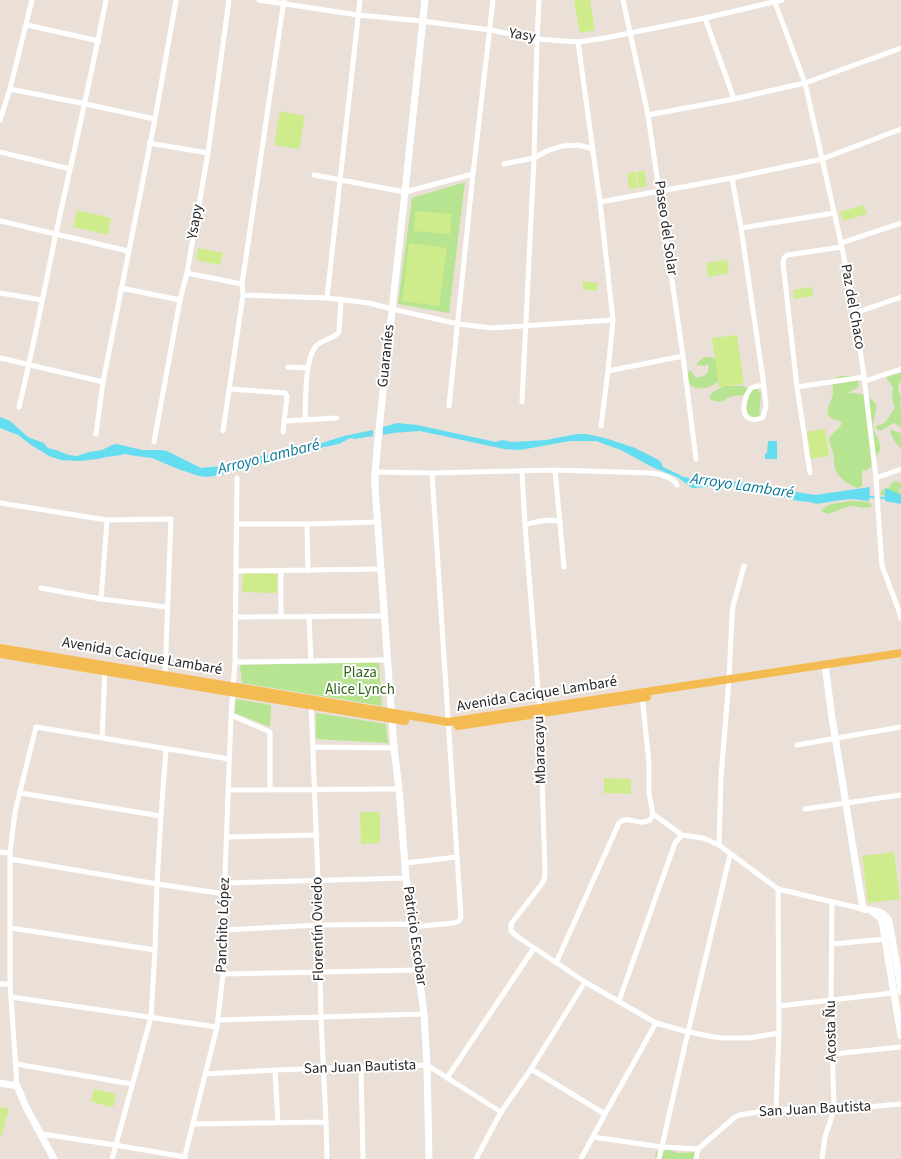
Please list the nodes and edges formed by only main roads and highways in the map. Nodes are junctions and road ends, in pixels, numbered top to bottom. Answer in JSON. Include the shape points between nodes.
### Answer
{"nodes":[{"id":1,"x":0,"y":648,"type":"edge"},
{"id":2,"x":901,"y":653,"type":"edge"},
{"id":3,"x":0,"y":654,"type":"edge"},
{"id":4,"x":901,"y":658,"type":"edge"},
{"id":5,"x":826,"y":667,"type":"junction"},
{"id":6,"x":105,"y":668,"type":"junction"}],
"edges":[{"from":1,"to":6,"type":"main road","name":"Avenida Cacique Lambaré"},
{"from":2,"to":5,"type":"main road","name":"Avenida Cacique Lambaré"},
{"from":3,"to":6,"type":"main road","name":"Avenida Cacique Lambaré"},
{"from":4,"to":5,"type":"main road","name":"Avenida Cacique Lambaré"},
{"from":5,"to":6,"type":"main road","name":"Avenida Cacique Lambaré","via":[[448,725]]}]}
